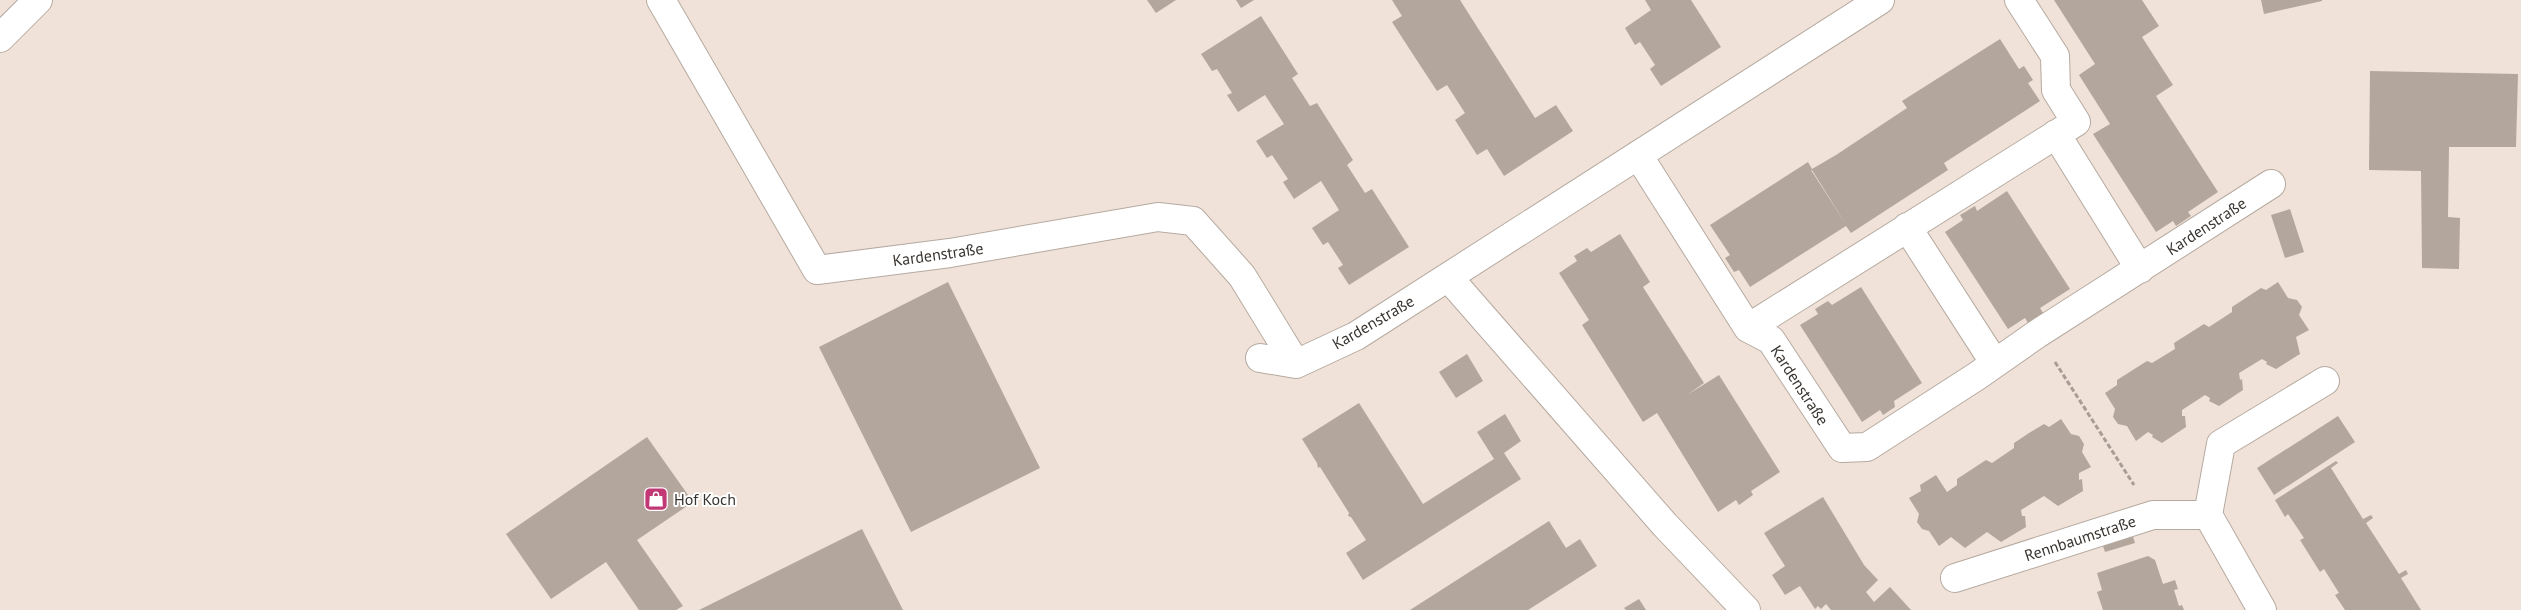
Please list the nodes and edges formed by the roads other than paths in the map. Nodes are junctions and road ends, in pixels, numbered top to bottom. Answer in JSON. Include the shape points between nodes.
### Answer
{"nodes":[{"id":1,"x":38,"y":0,"type":"edge"},
{"id":2,"x":661,"y":0,"type":"edge"},
{"id":3,"x":1880,"y":0,"type":"edge"},
{"id":4,"x":2019,"y":0,"type":"edge"},
{"id":5,"x":0,"y":38,"type":"edge"},
{"id":6,"x":2056,"y":134,"type":"junction"},
{"id":7,"x":1638,"y":155,"type":"junction"},
{"id":8,"x":2271,"y":184,"type":"dead end"},
{"id":9,"x":1907,"y":227,"type":"junction"},
{"id":10,"x":2140,"y":269,"type":"junction"},
{"id":11,"x":1448,"y":277,"type":"junction"},
{"id":12,"x":1748,"y":328,"type":"junction"},
{"id":13,"x":1260,"y":358,"type":"dead end"},
{"id":14,"x":1994,"y":362,"type":"junction"},
{"id":15,"x":1296,"y":364,"type":"junction"},
{"id":16,"x":2325,"y":381,"type":"dead end"},
{"id":17,"x":2208,"y":515,"type":"junction"},
{"id":18,"x":1955,"y":578,"type":"dead end"},
{"id":19,"x":1746,"y":610,"type":"edge"},
{"id":20,"x":2262,"y":610,"type":"edge"}],
"edges":[{"from":1,"to":5,"type":"street"},
{"from":2,"to":15,"type":"street","name":"Kardenstraße","via":[[817,270],[950,253],[1158,217],[1193,221],[1242,276]]},
{"from":3,"to":7,"type":"street","name":"Kardenstraße"},
{"from":4,"to":6,"type":"street","via":[[2055,56],[2056,90],[2076,122]]},
{"from":6,"to":9,"type":"street"},
{"from":6,"to":10,"type":"street"},
{"from":7,"to":11,"type":"street","name":"Kardenstraße"},
{"from":7,"to":12,"type":"street","name":"Kardenstraße"},
{"from":8,"to":10,"type":"street","name":"Kardenstraße"},
{"from":9,"to":12,"type":"street"},
{"from":9,"to":14,"type":"street"},
{"from":10,"to":14,"type":"street","name":"Kardenstraße"},
{"from":11,"to":15,"type":"street","name":"Kardenstraße","via":[[1356,336]]},
{"from":11,"to":19,"type":"street","via":[[1665,525]]},
{"from":12,"to":14,"type":"street","name":"Kardenstraße","via":[[1771,340],[1842,448],[1867,447]]},
{"from":13,"to":15,"type":"street"},
{"from":16,"to":17,"type":"street","via":[[2221,444]]},
{"from":17,"to":18,"type":"street","name":"Rennbaumstraße","via":[[2154,515]]},
{"from":17,"to":20,"type":"street"}]}
